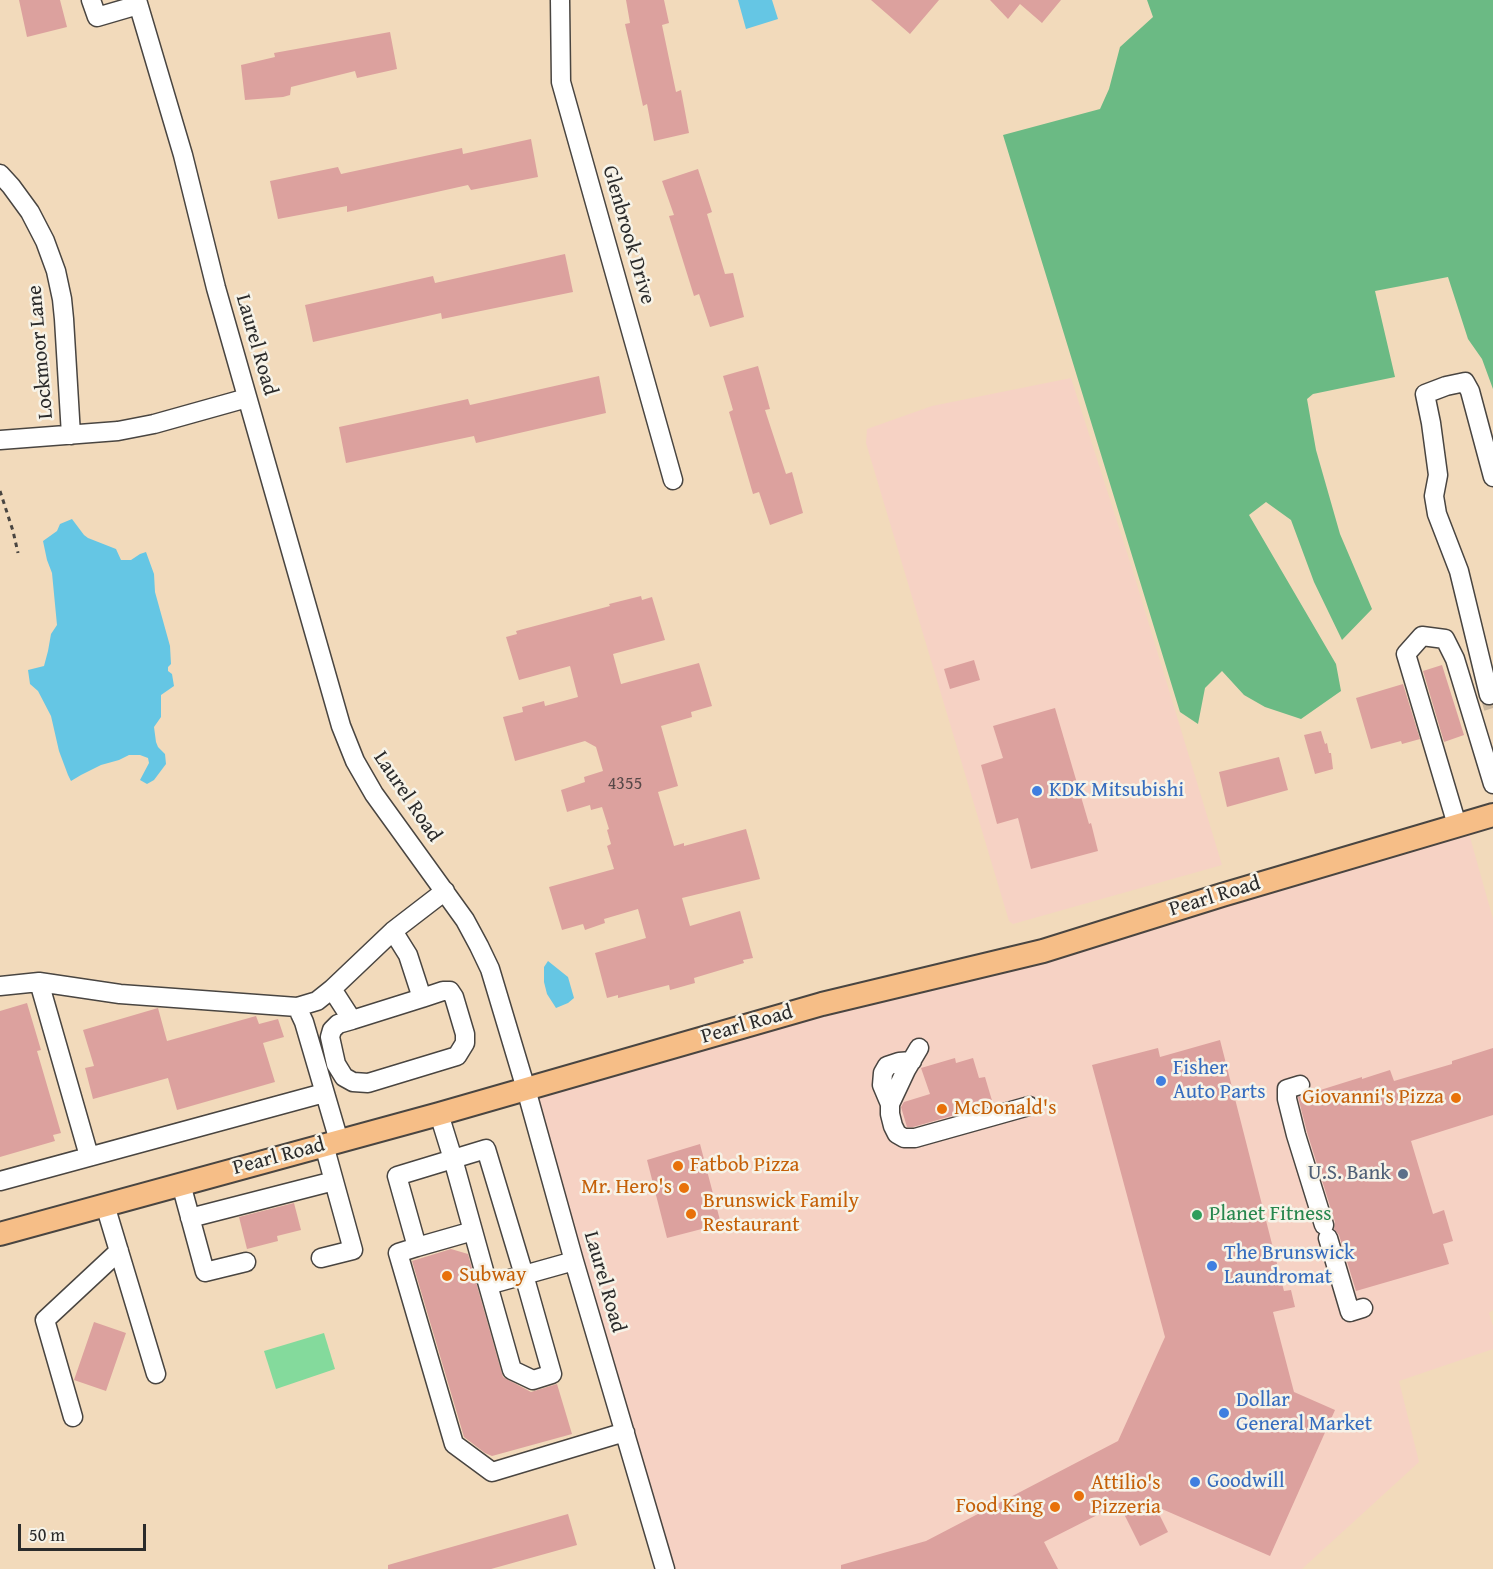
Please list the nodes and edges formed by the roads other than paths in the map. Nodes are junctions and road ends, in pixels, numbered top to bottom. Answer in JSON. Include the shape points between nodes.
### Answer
{"nodes":[{"id":1,"x":92,"y":0,"type":"edge"},
{"id":2,"x":560,"y":0,"type":"edge"},
{"id":3,"x":137,"y":3,"type":"edge"},
{"id":4,"x":0,"y":174,"type":"edge"},
{"id":5,"x":247,"y":398,"type":"junction"},
{"id":6,"x":72,"y":435,"type":"junction"},
{"id":7,"x":0,"y":440,"type":"edge"},
{"id":8,"x":1493,"y":477,"type":"edge"},
{"id":9,"x":674,"y":480,"type":"dead end"},
{"id":10,"x":1489,"y":695,"type":"dead end"},
{"id":11,"x":1493,"y":784,"type":"edge"},
{"id":12,"x":1493,"y":815,"type":"edge"},
{"id":13,"x":1457,"y":825,"type":"junction"},
{"id":14,"x":445,"y":891,"type":"junction"},
{"id":15,"x":393,"y":931,"type":"junction"},
{"id":16,"x":39,"y":982,"type":"junction"},
{"id":17,"x":0,"y":986,"type":"edge"},
{"id":18,"x":332,"y":989,"type":"junction"},
{"id":19,"x":422,"y":998,"type":"junction"},
{"id":20,"x":297,"y":1007,"type":"junction"},
{"id":21,"x":352,"y":1020,"type":"junction"},
{"id":22,"x":916,"y":1054,"type":"dead end"},
{"id":23,"x":1300,"y":1085,"type":"dead end"},
{"id":24,"x":526,"y":1089,"type":"junction"},
{"id":25,"x":324,"y":1093,"type":"junction"},
{"id":26,"x":1029,"y":1106,"type":"dead end"},
{"id":27,"x":439,"y":1114,"type":"junction"},
{"id":28,"x":331,"y":1143,"type":"junction"},
{"id":29,"x":89,"y":1156,"type":"junction"},
{"id":30,"x":453,"y":1159,"type":"junction"},
{"id":31,"x":0,"y":1180,"type":"edge"},
{"id":32,"x":334,"y":1180,"type":"junction"},
{"id":33,"x":181,"y":1184,"type":"junction"},
{"id":34,"x":105,"y":1205,"type":"junction"},
{"id":35,"x":190,"y":1218,"type":"junction"},
{"id":36,"x":473,"y":1231,"type":"junction"},
{"id":37,"x":0,"y":1234,"type":"edge"},
{"id":38,"x":417,"y":1247,"type":"junction"},
{"id":39,"x":119,"y":1251,"type":"junction"},
{"id":40,"x":321,"y":1258,"type":"dead end"},
{"id":41,"x":574,"y":1261,"type":"junction"},
{"id":42,"x":246,"y":1262,"type":"dead end"},
{"id":43,"x":524,"y":1275,"type":"junction"},
{"id":44,"x":488,"y":1286,"type":"junction"},
{"id":45,"x":1363,"y":1308,"type":"dead end"},
{"id":46,"x":156,"y":1374,"type":"dead end"},
{"id":47,"x":73,"y":1417,"type":"dead end"},
{"id":48,"x":625,"y":1432,"type":"junction"},
{"id":49,"x":665,"y":1569,"type":"edge"}],
"edges":[{"from":1,"to":3,"type":"street","via":[[97,17]]},
{"from":2,"to":9,"type":"street","name":"Glenbrook Drive","via":[[561,82]]},
{"from":3,"to":5,"type":"street","name":"Laurel Road","via":[[183,154]]},
{"from":4,"to":6,"type":"street","name":"Lockmoor Lane","via":[[30,212],[56,271],[64,319]]},
{"from":5,"to":6,"type":"street","via":[[154,424]]},
{"from":5,"to":14,"type":"street","name":"Laurel Road","via":[[341,726],[355,761],[374,794]]},
{"from":6,"to":7,"type":"street"},
{"from":8,"to":10,"type":"street","via":[[1465,382],[1425,394],[1438,475],[1434,496],[1437,514],[1459,571]]},
{"from":11,"to":13,"type":"street","via":[[1455,659],[1445,639],[1422,636],[1406,654]]},
{"from":12,"to":13,"type":"main road","name":"Pearl Road"},
{"from":13,"to":24,"type":"main road","name":"Pearl Road","via":[[1042,951],[822,1004]]},
{"from":14,"to":15,"type":"street"},
{"from":14,"to":24,"type":"street","name":"Laurel Road","via":[[490,969]]},
{"from":15,"to":18,"type":"street"},
{"from":15,"to":19,"type":"street","via":[[408,956]]},
{"from":16,"to":17,"type":"street"},
{"from":16,"to":20,"type":"street","via":[[120,994]]},
{"from":16,"to":29,"type":"street"},
{"from":18,"to":20,"type":"street"},
{"from":18,"to":21,"type":"street"},
{"from":19,"to":21,"type":"street"},
{"from":19,"to":21,"type":"street","via":[[443,991],[450,991],[454,997],[465,1034],[465,1043],[457,1056],[368,1083],[353,1082],[344,1077],[336,1064],[330,1037],[338,1024]]},
{"from":20,"to":25,"type":"street"},
{"from":22,"to":26,"type":"street","via":[[890,1104],[893,1126],[904,1138]]},
{"from":23,"to":45,"type":"street","via":[[1287,1089],[1296,1136],[1350,1312]]},
{"from":24,"to":27,"type":"main road","name":"Pearl Road"},
{"from":24,"to":41,"type":"street","name":"Laurel Road"},
{"from":25,"to":28,"type":"street"},
{"from":25,"to":29,"type":"street"},
{"from":27,"to":28,"type":"main road","name":"Pearl Road"},
{"from":27,"to":30,"type":"street"},
{"from":28,"to":32,"type":"street"},
{"from":28,"to":33,"type":"main road","name":"Pearl Road"},
{"from":29,"to":31,"type":"street"},
{"from":30,"to":36,"type":"street"},
{"from":30,"to":38,"type":"street","via":[[397,1176]]},
{"from":30,"to":43,"type":"street","via":[[486,1149]]},
{"from":32,"to":35,"type":"street"},
{"from":32,"to":40,"type":"street","via":[[353,1250]]},
{"from":33,"to":34,"type":"main road","name":"Pearl Road"},
{"from":33,"to":35,"type":"street"},
{"from":34,"to":37,"type":"main road","name":"Pearl Road"},
{"from":34,"to":39,"type":"street"},
{"from":35,"to":42,"type":"street","via":[[206,1272]]},
{"from":36,"to":38,"type":"street"},
{"from":36,"to":44,"type":"street"},
{"from":38,"to":48,"type":"street","via":[[398,1253],[454,1444],[492,1472]]},
{"from":39,"to":46,"type":"street"},
{"from":39,"to":47,"type":"street","via":[[45,1320]]},
{"from":41,"to":43,"type":"street"},
{"from":41,"to":48,"type":"street","name":"Laurel Road"},
{"from":43,"to":44,"type":"street"},
{"from":43,"to":44,"type":"street","via":[[552,1374],[532,1380],[512,1370]]},
{"from":48,"to":49,"type":"street","name":"Laurel Road"}]}
